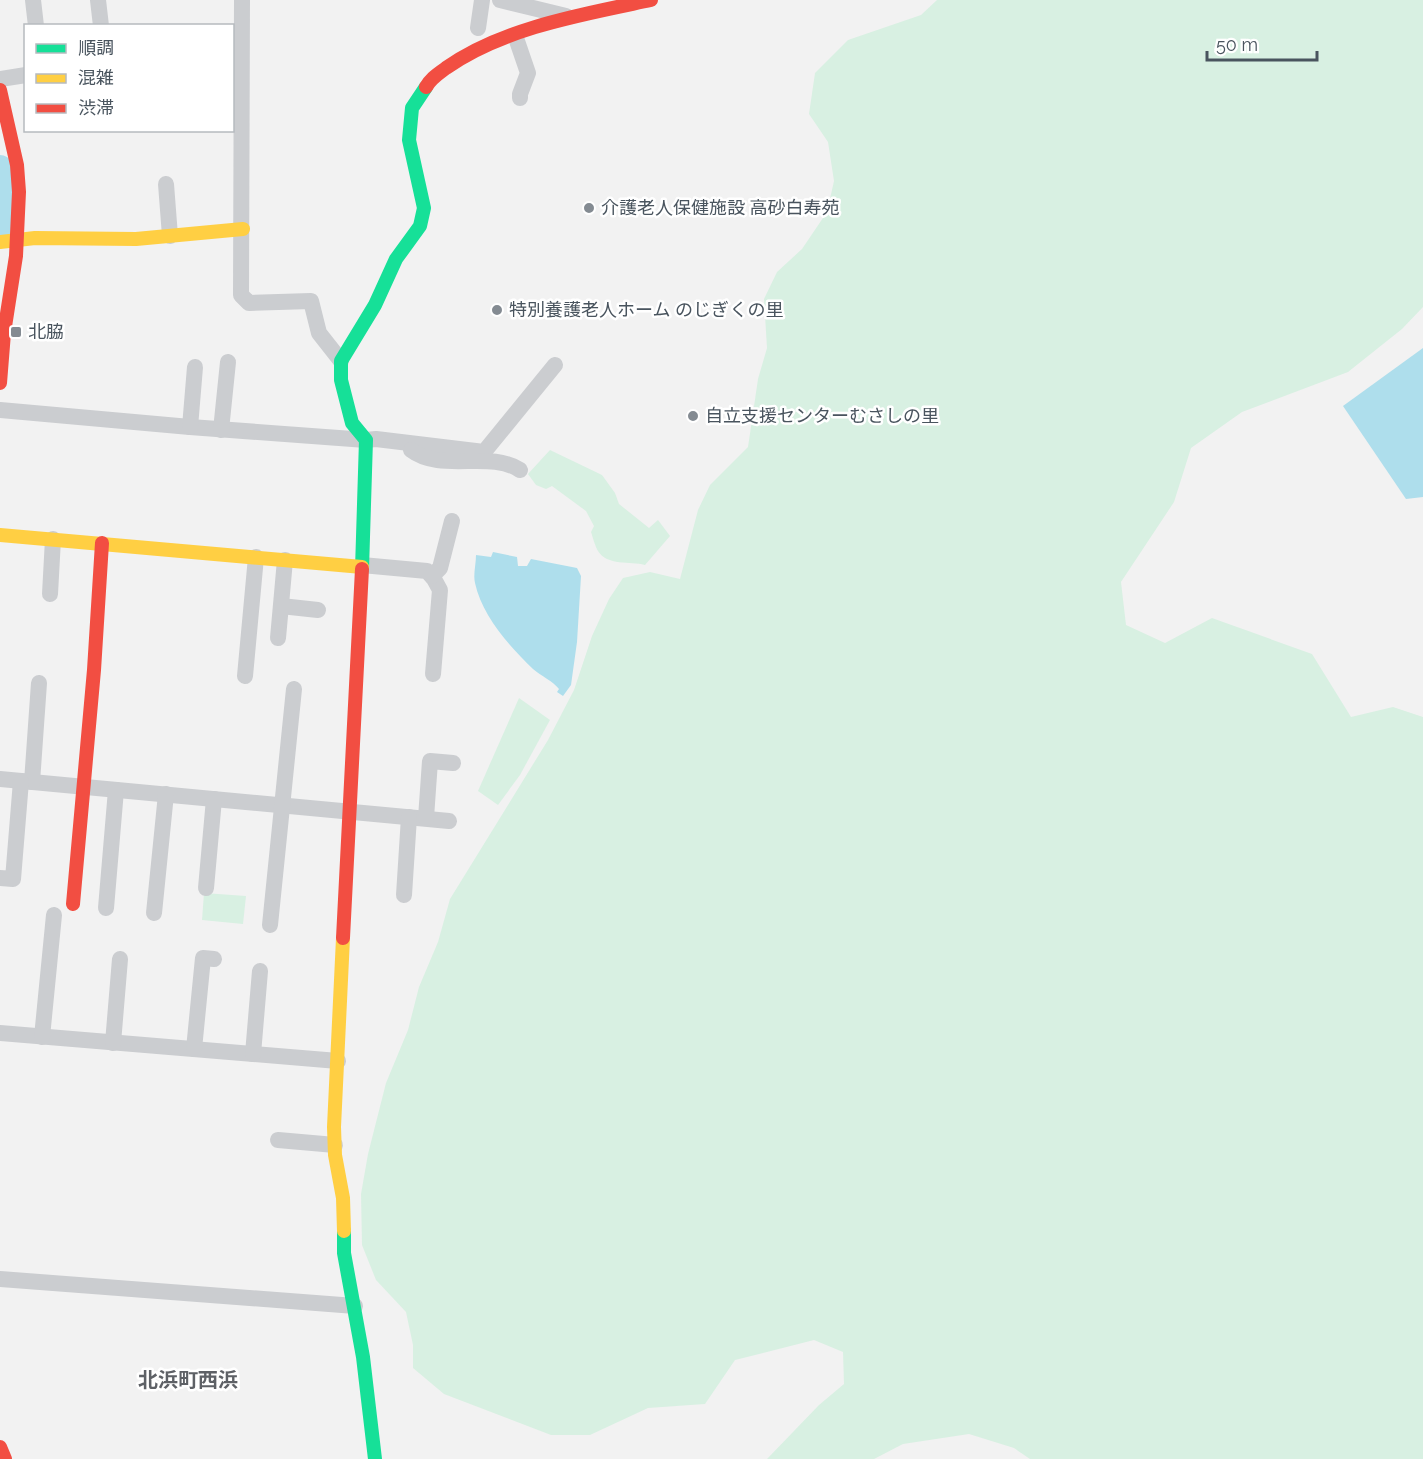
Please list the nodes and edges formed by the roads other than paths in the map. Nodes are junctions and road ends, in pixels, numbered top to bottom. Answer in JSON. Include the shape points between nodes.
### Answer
{"nodes":[{"id":1,"x":33,"y":0,"type":"edge"},
{"id":2,"x":98,"y":0,"type":"edge"},
{"id":3,"x":242,"y":0,"type":"edge"},
{"id":4,"x":482,"y":0,"type":"edge"},
{"id":5,"x":500,"y":0,"type":"edge"},
{"id":6,"x":651,"y":0,"type":"edge"},
{"id":7,"x":569,"y":17,"type":"junction"},
{"id":8,"x":36,"y":24,"type":"edge"},
{"id":9,"x":101,"y":24,"type":"edge"},
{"id":10,"x":478,"y":27,"type":"dead end"},
{"id":11,"x":515,"y":35,"type":"junction"},
{"id":12,"x":24,"y":75,"type":"edge"},
{"id":13,"x":0,"y":79,"type":"edge"},
{"id":14,"x":0,"y":90,"type":"edge"},
{"id":15,"x":520,"y":98,"type":"dead end"},
{"id":16,"x":166,"y":184,"type":"dead end"},
{"id":17,"x":243,"y":230,"type":"junction"},
{"id":18,"x":170,"y":236,"type":"junction"},
{"id":19,"x":8,"y":241,"type":"edge"},
{"id":20,"x":341,"y":361,"type":"junction"},
{"id":21,"x":228,"y":362,"type":"dead end"},
{"id":22,"x":555,"y":365,"type":"dead end"},
{"id":23,"x":195,"y":367,"type":"dead end"},
{"id":24,"x":0,"y":383,"type":"edge"},
{"id":25,"x":0,"y":410,"type":"edge"},
{"id":26,"x":190,"y":428,"type":"junction"},
{"id":27,"x":221,"y":430,"type":"junction"},
{"id":28,"x":366,"y":440,"type":"junction"},
{"id":29,"x":401,"y":442,"type":"junction"},
{"id":30,"x":520,"y":470,"type":"dead end"},
{"id":31,"x":452,"y":521,"type":"dead end"},
{"id":32,"x":0,"y":535,"type":"edge"},
{"id":33,"x":53,"y":539,"type":"junction"},
{"id":34,"x":102,"y":543,"type":"junction"},
{"id":35,"x":256,"y":557,"type":"junction"},
{"id":36,"x":285,"y":560,"type":"junction"},
{"id":37,"x":362,"y":566,"type":"junction"},
{"id":38,"x":432,"y":576,"type":"junction"},
{"id":39,"x":50,"y":594,"type":"dead end"},
{"id":40,"x":281,"y":606,"type":"junction"},
{"id":41,"x":318,"y":610,"type":"dead end"},
{"id":42,"x":278,"y":638,"type":"dead end"},
{"id":43,"x":433,"y":674,"type":"dead end"},
{"id":44,"x":245,"y":676,"type":"dead end"},
{"id":45,"x":39,"y":683,"type":"dead end"},
{"id":46,"x":294,"y":689,"type":"dead end"},
{"id":47,"x":453,"y":763,"type":"dead end"},
{"id":48,"x":0,"y":779,"type":"edge"},
{"id":49,"x":26,"y":781,"type":"junction"},
{"id":50,"x":83,"y":787,"type":"junction"},
{"id":51,"x":116,"y":790,"type":"junction"},
{"id":52,"x":166,"y":794,"type":"junction"},
{"id":53,"x":214,"y":799,"type":"junction"},
{"id":54,"x":282,"y":805,"type":"junction"},
{"id":55,"x":350,"y":811,"type":"junction"},
{"id":56,"x":409,"y":817,"type":"junction"},
{"id":57,"x":426,"y":818,"type":"junction"},
{"id":58,"x":449,"y":821,"type":"dead end"},
{"id":59,"x":0,"y":878,"type":"edge"},
{"id":60,"x":206,"y":888,"type":"dead end"},
{"id":61,"x":405,"y":896,"type":"dead end"},
{"id":62,"x":73,"y":904,"type":"dead end"},
{"id":63,"x":106,"y":908,"type":"dead end"},
{"id":64,"x":154,"y":913,"type":"dead end"},
{"id":65,"x":54,"y":915,"type":"dead end"},
{"id":66,"x":270,"y":925,"type":"dead end"},
{"id":67,"x":120,"y":959,"type":"dead end"},
{"id":68,"x":214,"y":959,"type":"dead end"},
{"id":69,"x":260,"y":971,"type":"dead end"},
{"id":70,"x":0,"y":1033,"type":"edge"},
{"id":71,"x":42,"y":1037,"type":"junction"},
{"id":72,"x":113,"y":1043,"type":"junction"},
{"id":73,"x":194,"y":1049,"type":"junction"},
{"id":74,"x":253,"y":1054,"type":"junction"},
{"id":75,"x":338,"y":1061,"type":"junction"},
{"id":76,"x":278,"y":1140,"type":"dead end"},
{"id":77,"x":335,"y":1145,"type":"junction"},
{"id":78,"x":0,"y":1279,"type":"edge"},
{"id":79,"x":355,"y":1306,"type":"junction"},
{"id":80,"x":0,"y":1447,"type":"edge"},
{"id":81,"x":5,"y":1459,"type":"edge"},
{"id":82,"x":375,"y":1459,"type":"edge"}],
"edges":[{"from":1,"to":8,"type":"street"},
{"from":2,"to":9,"type":"street"},
{"from":3,"to":17,"type":"street"},
{"from":4,"to":10,"type":"street"},
{"from":5,"to":7,"type":"street"},
{"from":6,"to":7,"type":"street"},
{"from":7,"to":11,"type":"street"},
{"from":11,"to":15,"type":"street","via":[[528,73]]},
{"from":11,"to":20,"type":"street","via":[[466,54],[430,80],[412,108],[409,140],[424,208],[420,226],[396,259],[375,306]]},
{"from":12,"to":13,"type":"street"},
{"from":14,"to":19,"type":"street","via":[[19,192]]},
{"from":16,"to":18,"type":"street"},
{"from":17,"to":18,"type":"street"},
{"from":17,"to":20,"type":"street","via":[[241,295],[249,303],[311,301],[319,333]]},
{"from":18,"to":19,"type":"street"},
{"from":19,"to":24,"type":"street"},
{"from":20,"to":28,"type":"street","via":[[341,380],[352,423]]},
{"from":21,"to":27,"type":"street"},
{"from":22,"to":29,"type":"street","via":[[484,452]]},
{"from":23,"to":26,"type":"street"},
{"from":25,"to":26,"type":"street"},
{"from":26,"to":27,"type":"street"},
{"from":27,"to":28,"type":"street"},
{"from":28,"to":29,"type":"street"},
{"from":28,"to":37,"type":"street"},
{"from":29,"to":30,"type":"street","via":[[418,456],[455,462],[496,462]]},
{"from":31,"to":38,"type":"street","via":[[440,568]]},
{"from":32,"to":33,"type":"street"},
{"from":33,"to":34,"type":"street"},
{"from":33,"to":39,"type":"street"},
{"from":34,"to":35,"type":"street"},
{"from":34,"to":50,"type":"street"},
{"from":35,"to":36,"type":"street"},
{"from":35,"to":44,"type":"street"},
{"from":36,"to":37,"type":"street"},
{"from":36,"to":40,"type":"street"},
{"from":37,"to":38,"type":"street","via":[[427,571]]},
{"from":37,"to":55,"type":"street"},
{"from":38,"to":43,"type":"street","via":[[440,590]]},
{"from":40,"to":41,"type":"street"},
{"from":40,"to":42,"type":"street"},
{"from":45,"to":49,"type":"street","via":[[30,707]]},
{"from":46,"to":54,"type":"street"},
{"from":47,"to":57,"type":"street","via":[[430,761]]},
{"from":48,"to":49,"type":"street"},
{"from":49,"to":50,"type":"street"},
{"from":49,"to":59,"type":"street","via":[[13,879]]},
{"from":50,"to":51,"type":"street"},
{"from":50,"to":62,"type":"street"},
{"from":51,"to":52,"type":"street"},
{"from":51,"to":63,"type":"street"},
{"from":52,"to":53,"type":"street"},
{"from":52,"to":64,"type":"street"},
{"from":53,"to":54,"type":"street"},
{"from":53,"to":60,"type":"street"},
{"from":54,"to":55,"type":"street"},
{"from":54,"to":66,"type":"street"},
{"from":55,"to":56,"type":"street"},
{"from":55,"to":75,"type":"street"},
{"from":56,"to":57,"type":"street"},
{"from":56,"to":61,"type":"street"},
{"from":57,"to":58,"type":"street"},
{"from":65,"to":71,"type":"street"},
{"from":67,"to":72,"type":"street"},
{"from":68,"to":73,"type":"street","via":[[203,958]]},
{"from":69,"to":74,"type":"street"},
{"from":70,"to":71,"type":"street"},
{"from":71,"to":72,"type":"street"},
{"from":72,"to":73,"type":"street"},
{"from":73,"to":74,"type":"street"},
{"from":74,"to":75,"type":"street"},
{"from":75,"to":77,"type":"street"},
{"from":76,"to":77,"type":"street"},
{"from":77,"to":79,"type":"street","via":[[344,1198],[344,1253]]},
{"from":78,"to":79,"type":"street"},
{"from":79,"to":82,"type":"street"},
{"from":80,"to":81,"type":"street"}]}
